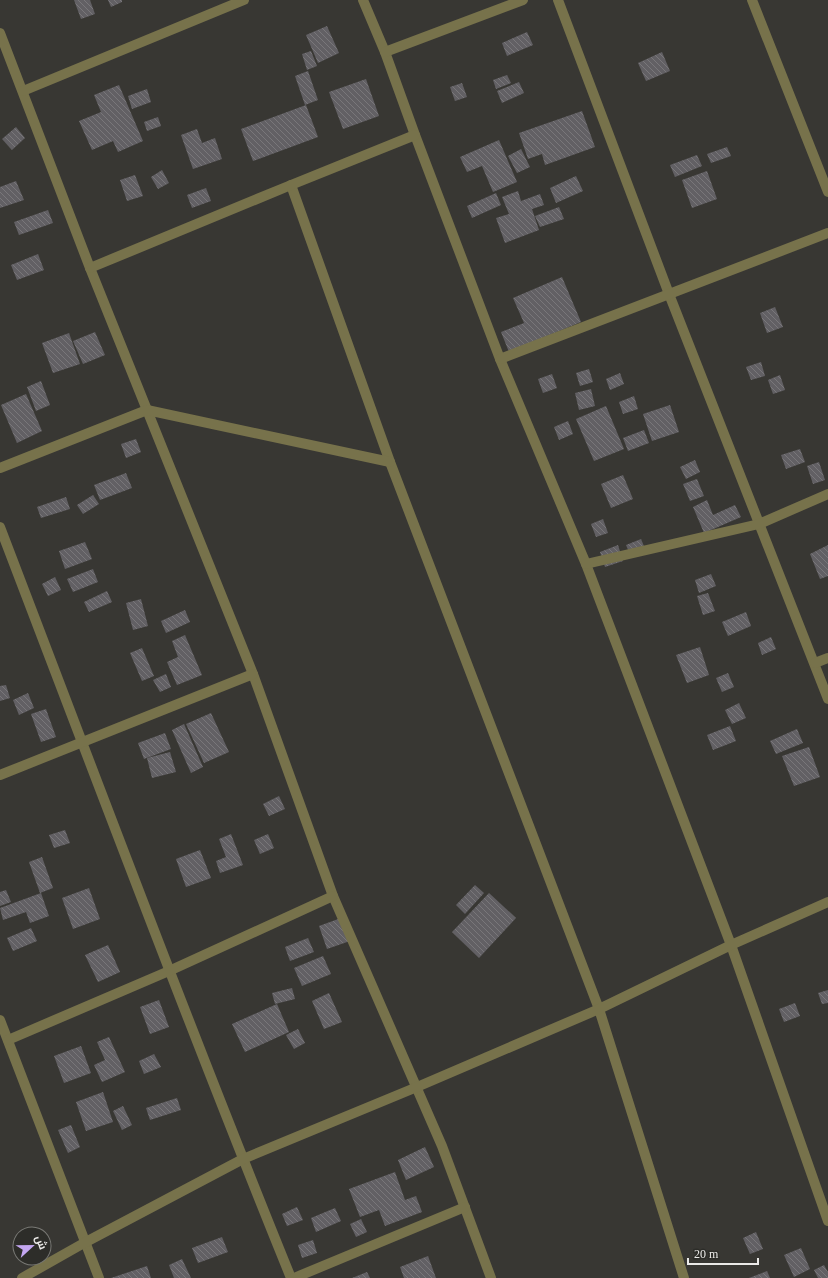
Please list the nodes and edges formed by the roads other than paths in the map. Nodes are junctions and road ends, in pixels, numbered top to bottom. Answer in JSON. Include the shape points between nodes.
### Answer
{"nodes":[{"id":1,"x":244,"y":0,"type":"edge"},
{"id":2,"x":363,"y":0,"type":"edge"},
{"id":3,"x":523,"y":0,"type":"edge"},
{"id":4,"x":558,"y":0,"type":"edge"},
{"id":5,"x":752,"y":0,"type":"edge"},
{"id":6,"x":0,"y":33,"type":"edge"},
{"id":7,"x":385,"y":52,"type":"junction"},
{"id":8,"x":23,"y":91,"type":"junction"},
{"id":9,"x":414,"y":136,"type":"junction"},
{"id":10,"x":290,"y":185,"type":"junction"},
{"id":11,"x":828,"y":192,"type":"edge"},
{"id":12,"x":828,"y":233,"type":"edge"},
{"id":13,"x":90,"y":268,"type":"junction"},
{"id":14,"x":669,"y":294,"type":"junction"},
{"id":15,"x":500,"y":359,"type":"junction"},
{"id":16,"x":147,"y":410,"type":"junction"},
{"id":17,"x":390,"y":462,"type":"junction"},
{"id":18,"x":0,"y":468,"type":"edge"},
{"id":19,"x":828,"y":494,"type":"edge"},
{"id":20,"x":759,"y":524,"type":"junction"},
{"id":21,"x":0,"y":527,"type":"edge"},
{"id":22,"x":586,"y":564,"type":"junction"},
{"id":23,"x":828,"y":658,"type":"edge"},
{"id":24,"x":815,"y":663,"type":"junction"},
{"id":25,"x":253,"y":674,"type":"junction"},
{"id":26,"x":828,"y":699,"type":"edge"},
{"id":27,"x":82,"y":742,"type":"junction"},
{"id":28,"x":0,"y":775,"type":"edge"},
{"id":29,"x":333,"y":896,"type":"junction"},
{"id":30,"x":828,"y":902,"type":"edge"},
{"id":31,"x":731,"y":945,"type":"junction"},
{"id":32,"x":169,"y":971,"type":"junction"},
{"id":33,"x":598,"y":1009,"type":"junction"},
{"id":34,"x":0,"y":1020,"type":"edge"},
{"id":35,"x":8,"y":1040,"type":"junction"},
{"id":36,"x":417,"y":1087,"type":"junction"},
{"id":37,"x":242,"y":1159,"type":"junction"},
{"id":38,"x":465,"y":1207,"type":"junction"},
{"id":39,"x":828,"y":1221,"type":"edge"},
{"id":40,"x":84,"y":1243,"type":"junction"},
{"id":41,"x":22,"y":1278,"type":"edge"},
{"id":42,"x":99,"y":1278,"type":"edge"},
{"id":43,"x":291,"y":1278,"type":"edge"},
{"id":44,"x":294,"y":1278,"type":"edge"},
{"id":45,"x":492,"y":1278,"type":"edge"},
{"id":46,"x":684,"y":1278,"type":"edge"}],
"edges":[{"from":1,"to":8,"type":"street"},
{"from":2,"to":7,"type":"street"},
{"from":3,"to":7,"type":"street"},
{"from":4,"to":14,"type":"street"},
{"from":5,"to":11,"type":"street"},
{"from":6,"to":8,"type":"street"},
{"from":7,"to":9,"type":"street"},
{"from":8,"to":13,"type":"street"},
{"from":9,"to":10,"type":"street"},
{"from":9,"to":15,"type":"street"},
{"from":10,"to":13,"type":"street"},
{"from":10,"to":17,"type":"street"},
{"from":12,"to":14,"type":"street"},
{"from":13,"to":16,"type":"street"},
{"from":14,"to":15,"type":"street"},
{"from":14,"to":20,"type":"street"},
{"from":15,"to":22,"type":"street"},
{"from":16,"to":17,"type":"street"},
{"from":16,"to":18,"type":"street"},
{"from":16,"to":25,"type":"street"},
{"from":17,"to":33,"type":"street"},
{"from":19,"to":20,"type":"street"},
{"from":20,"to":22,"type":"street"},
{"from":20,"to":24,"type":"street"},
{"from":21,"to":27,"type":"street"},
{"from":22,"to":31,"type":"street"},
{"from":23,"to":24,"type":"street"},
{"from":24,"to":26,"type":"street"},
{"from":25,"to":27,"type":"street"},
{"from":25,"to":29,"type":"street"},
{"from":27,"to":28,"type":"street"},
{"from":27,"to":32,"type":"street"},
{"from":29,"to":32,"type":"street"},
{"from":29,"to":36,"type":"street"},
{"from":30,"to":31,"type":"street"},
{"from":31,"to":33,"type":"street"},
{"from":31,"to":39,"type":"street"},
{"from":32,"to":35,"type":"street"},
{"from":32,"to":37,"type":"street"},
{"from":33,"to":36,"type":"street"},
{"from":33,"to":46,"type":"street"},
{"from":34,"to":35,"type":"street"},
{"from":35,"to":40,"type":"street"},
{"from":36,"to":37,"type":"street"},
{"from":36,"to":38,"type":"street"},
{"from":37,"to":40,"type":"street"},
{"from":37,"to":43,"type":"street"},
{"from":38,"to":44,"type":"street"},
{"from":38,"to":45,"type":"street"},
{"from":40,"to":41,"type":"street"},
{"from":40,"to":42,"type":"street"}]}
